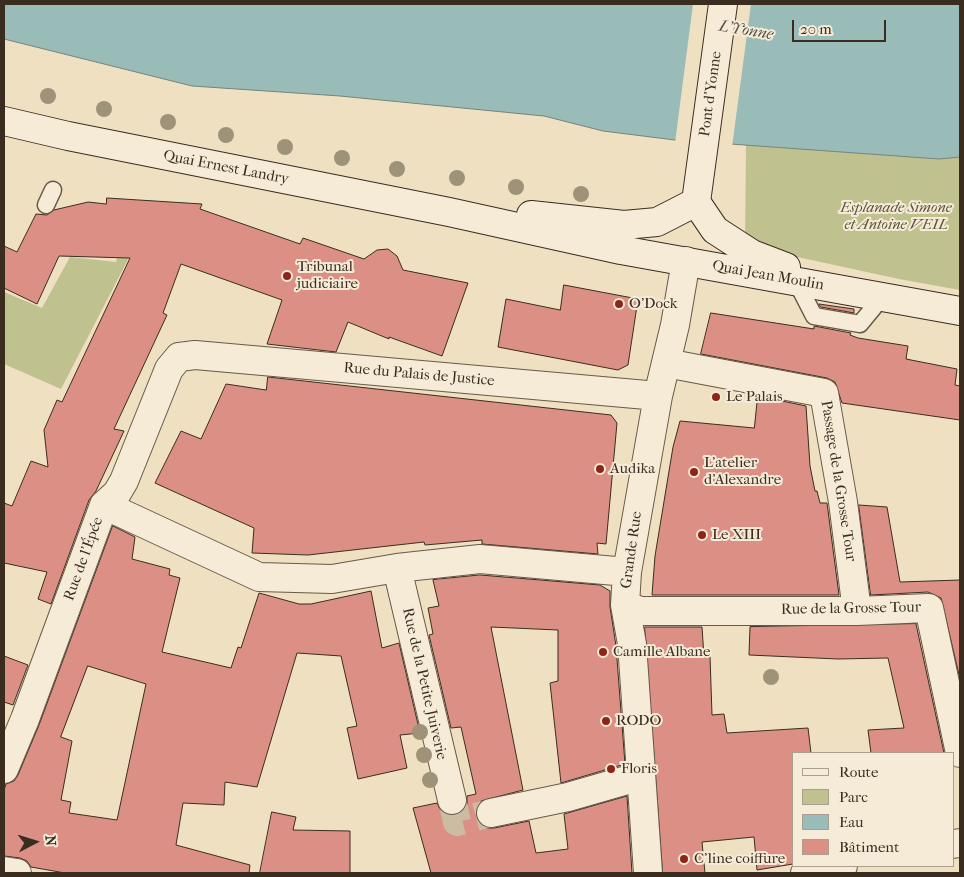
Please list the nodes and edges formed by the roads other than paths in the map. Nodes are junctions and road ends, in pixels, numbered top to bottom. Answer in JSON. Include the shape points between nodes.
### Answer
{"nodes":[{"id":1,"x":723,"y":4,"type":"edge"},
{"id":2,"x":4,"y":121,"type":"edge"},
{"id":3,"x":53,"y":190,"type":"dead end"},
{"id":4,"x":698,"y":192,"type":"junction"},
{"id":5,"x":46,"y":205,"type":"dead end"},
{"id":6,"x":450,"y":212,"type":"junction"},
{"id":7,"x":686,"y":261,"type":"junction"},
{"id":8,"x":796,"y":281,"type":"junction"},
{"id":9,"x":850,"y":291,"type":"junction"},
{"id":10,"x":883,"y":296,"type":"junction"},
{"id":11,"x":960,"y":311,"type":"edge"},
{"id":12,"x":179,"y":357,"type":"joint"},
{"id":13,"x":666,"y":363,"type":"junction"},
{"id":14,"x":658,"y":396,"type":"junction"},
{"id":15,"x":104,"y":505,"type":"junction"},
{"id":16,"x":397,"y":568,"type":"junction"},
{"id":17,"x":627,"y":572,"type":"junction"},
{"id":18,"x":625,"y":605,"type":"junction"},
{"id":19,"x":857,"y":611,"type":"junction"},
{"id":20,"x":960,"y":753,"type":"edge"},
{"id":21,"x":4,"y":769,"type":"edge"},
{"id":22,"x":641,"y":776,"type":"junction"},
{"id":23,"x":452,"y":800,"type":"tunnel mouth"},
{"id":24,"x":491,"y":813,"type":"tunnel mouth"},
{"id":25,"x":837,"y":867,"type":"edge"},
{"id":26,"x":4,"y":871,"type":"edge"},
{"id":27,"x":17,"y":873,"type":"edge"},
{"id":28,"x":648,"y":873,"type":"edge"},
{"id":29,"x":804,"y":873,"type":"edge"}],
"edges":[{"from":1,"to":4,"type":"street","name":"Pont d'Yonne"},
{"from":2,"to":6,"type":"street","name":"Quai Ernest Landry"},
{"from":3,"to":5,"type":"lane"},
{"from":4,"to":6,"type":"street","name":"Quai Ernest Landry","via":[[657,222],[624,225],[522,214]]},
{"from":4,"to":9,"type":"street","name":"Quai Jean Moulin","via":[[715,230],[752,254]]},
{"from":6,"to":7,"type":"street","name":"Quai Ernest Landry"},
{"from":7,"to":8,"type":"street","name":"Quai Jean Moulin"},
{"from":7,"to":13,"type":"street","name":"Grande Rue"},
{"from":8,"to":9,"type":"street","name":"Quai Jean Moulin"},
{"from":8,"to":10,"type":"lane","via":[[814,316],[860,324]]},
{"from":9,"to":10,"type":"street","name":"Quai Jean Moulin"},
{"from":10,"to":11,"type":"street","name":"Quai Jean Moulin"},
{"from":12,"to":14,"type":"street","name":"Rue du Palais de Justice","via":[[195,355]]},
{"from":12,"to":15,"type":"street","name":"Rue de l'Épée","via":[[169,369],[124,481]]},
{"from":13,"to":14,"type":"street","name":"Grande Rue"},
{"from":13,"to":19,"type":"street","name":"Passage de la Grosse Tour","via":[[824,393]]},
{"from":14,"to":17,"type":"street","name":"Grande Rue"},
{"from":15,"to":16,"type":"street","via":[[259,577],[332,579]]},
{"from":15,"to":21,"type":"street","name":"Rue de l'Épée"},
{"from":16,"to":17,"type":"street","via":[[480,559]]},
{"from":16,"to":23,"type":"street","name":"Rue de la Petite Juiverie"},
{"from":17,"to":18,"type":"street","name":"Grande Rue"},
{"from":18,"to":19,"type":"street","name":"Rue de la Grosse Tour","via":[[640,610]]},
{"from":18,"to":22,"type":"street","name":"Grande Rue","via":[[632,644]]},
{"from":19,"to":20,"type":"street","name":"Rue de la Grosse Tour","via":[[929,608]]},
{"from":22,"to":24,"type":"street","via":[[568,797]]},
{"from":22,"to":28,"type":"street","name":"Grande Rue"},
{"from":25,"to":29,"type":"street"},
{"from":26,"to":27,"type":"street"}]}
